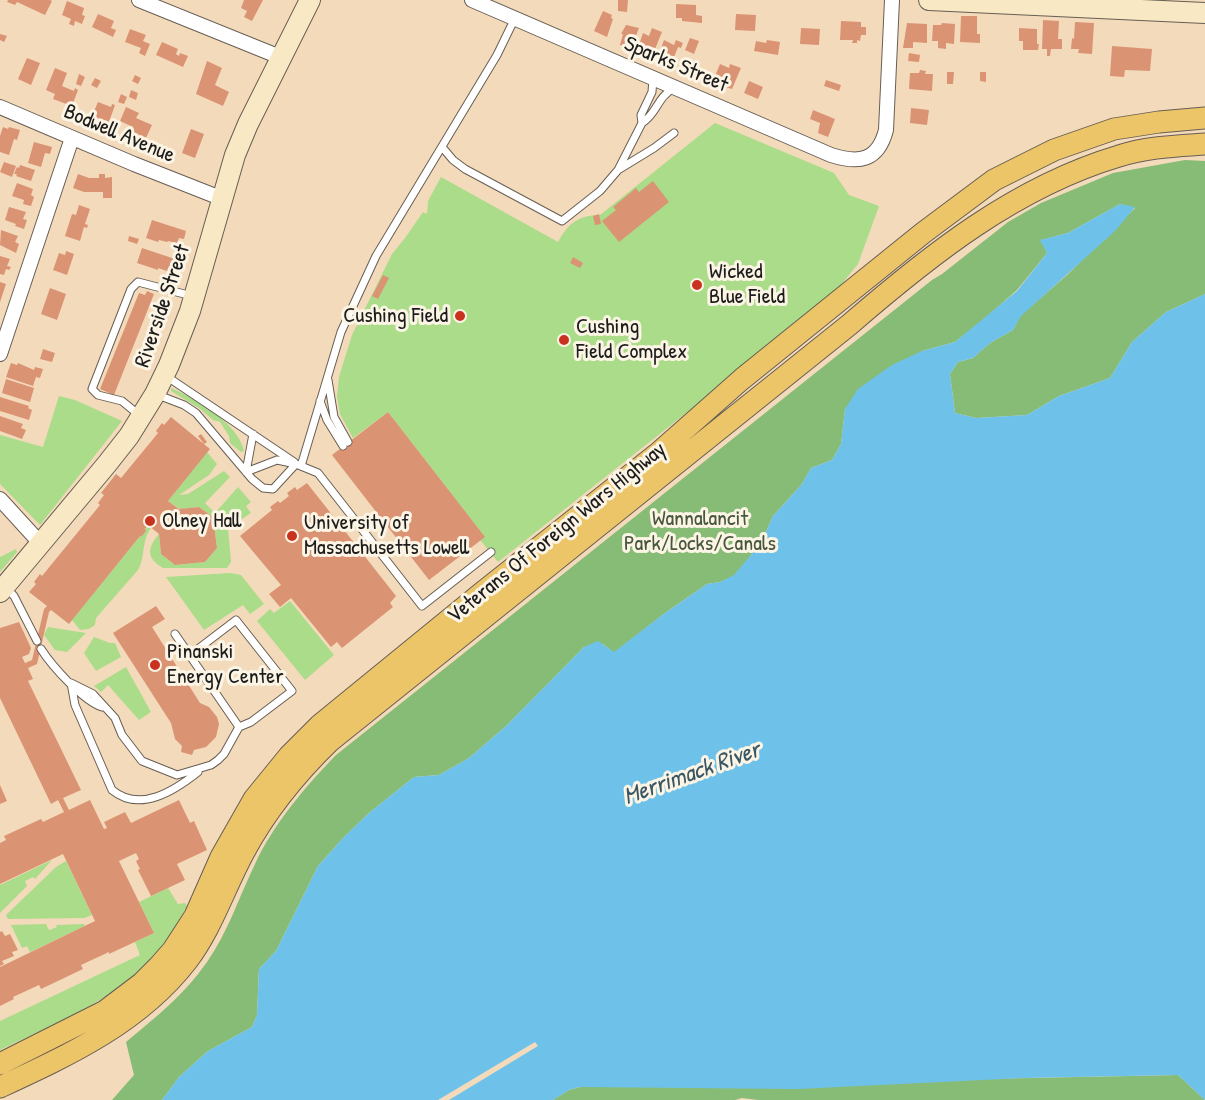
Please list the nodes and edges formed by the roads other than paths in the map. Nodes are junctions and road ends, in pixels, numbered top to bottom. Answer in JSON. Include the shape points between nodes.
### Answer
{"nodes":[{"id":1,"x":139,"y":0,"type":"edge"},
{"id":2,"x":310,"y":0,"type":"edge"},
{"id":3,"x":472,"y":0,"type":"edge"},
{"id":4,"x":892,"y":0,"type":"edge"},
{"id":5,"x":929,"y":0,"type":"edge"},
{"id":6,"x":1205,"y":13,"type":"edge"},
{"id":7,"x":515,"y":18,"type":"junction"},
{"id":8,"x":280,"y":57,"type":"junction"},
{"id":9,"x":652,"y":78,"type":"junction"},
{"id":10,"x":675,"y":88,"type":"junction"},
{"id":11,"x":0,"y":107,"type":"edge"},
{"id":12,"x":1205,"y":118,"type":"edge"},
{"id":13,"x":642,"y":123,"type":"junction"},
{"id":14,"x":674,"y":133,"type":"dead end"},
{"id":15,"x":72,"y":138,"type":"junction"},
{"id":16,"x":1205,"y":144,"type":"edge"},
{"id":17,"x":442,"y":147,"type":"junction"},
{"id":18,"x":618,"y":170,"type":"junction"},
{"id":19,"x":223,"y":199,"type":"junction"},
{"id":20,"x":195,"y":296,"type":"junction"},
{"id":21,"x":0,"y":354,"type":"edge"},
{"id":22,"x":165,"y":375,"type":"junction"},
{"id":23,"x":328,"y":378,"type":"junction"},
{"id":24,"x":156,"y":394,"type":"junction"},
{"id":25,"x":320,"y":401,"type":"junction"},
{"id":26,"x":141,"y":417,"type":"junction"},
{"id":27,"x":253,"y":434,"type":"junction"},
{"id":28,"x":299,"y":465,"type":"junction"},
{"id":29,"x":246,"y":472,"type":"junction"},
{"id":30,"x":0,"y":499,"type":"edge"},
{"id":31,"x":41,"y":544,"type":"junction"},
{"id":32,"x":490,"y":552,"type":"dead end"},
{"id":33,"x":3,"y":590,"type":"edge"},
{"id":34,"x":175,"y":634,"type":"dead end"},
{"id":35,"x":37,"y":641,"type":"dead end"},
{"id":36,"x":41,"y":649,"type":"dead end"},
{"id":37,"x":190,"y":655,"type":"junction"},
{"id":38,"x":71,"y":683,"type":"junction"},
{"id":39,"x":239,"y":727,"type":"junction"},
{"id":40,"x":202,"y":768,"type":"junction"},
{"id":41,"x":0,"y":1064,"type":"edge"},
{"id":42,"x":0,"y":1087,"type":"edge"}],
"edges":[{"from":1,"to":8,"type":"street"},
{"from":2,"to":8,"type":"main road","name":"Riverside Street"},
{"from":3,"to":7,"type":"street","name":"Sparks Street"},
{"from":4,"to":10,"type":"street","name":"Sparks Street","via":[[886,130],[883,142],[864,159],[847,160],[831,155]]},
{"from":5,"to":6,"type":"main road"},
{"from":7,"to":9,"type":"street","name":"Sparks Street"},
{"from":7,"to":17,"type":"lane"},
{"from":8,"to":19,"type":"main road","name":"Riverside Street","via":[[235,155]]},
{"from":9,"to":10,"type":"street","name":"Sparks Street"},
{"from":9,"to":13,"type":"lane","via":[[652,92],[641,116]]},
{"from":10,"to":13,"type":"lane","via":[[661,97],[649,119]]},
{"from":11,"to":15,"type":"street","name":"Bodwell Avenue"},
{"from":12,"to":41,"type":"main road","name":"Veterans Of Foreign Wars Highway","via":[[1135,125],[1063,146],[994,180],[923,233],[742,379],[657,454],[320,725],[254,799],[221,857],[195,916],[158,967],[105,1011]]},
{"from":13,"to":18,"type":"lane"},
{"from":14,"to":18,"type":"lane"},
{"from":15,"to":19,"type":"street","name":"Bodwell Avenue"},
{"from":15,"to":21,"type":"street"},
{"from":16,"to":42,"type":"main road","name":"Veterans Of Foreign Wars Highway","via":[[1120,155],[1057,179],[997,211],[909,273],[330,741],[291,783],[261,824],[202,937],[166,986],[142,1009],[107,1033]]},
{"from":17,"to":18,"type":"lane","via":[[465,169],[561,221]]},
{"from":17,"to":23,"type":"lane","via":[[376,256],[341,332]]},
{"from":19,"to":20,"type":"main road","name":"Riverside Street"},
{"from":20,"to":22,"type":"main road","name":"Riverside Street"},
{"from":20,"to":26,"type":"lane","via":[[138,282],[131,289],[92,389],[98,395],[122,401]]},
{"from":22,"to":24,"type":"main road","name":"Riverside Street"},
{"from":22,"to":27,"type":"lane"},
{"from":23,"to":25,"type":"lane"},
{"from":23,"to":25,"type":"lane","via":[[334,417],[346,444],[327,420]]},
{"from":24,"to":26,"type":"main road","name":"Riverside Street"},
{"from":24,"to":29,"type":"lane","via":[[196,413]]},
{"from":25,"to":28,"type":"lane"},
{"from":26,"to":31,"type":"main road","name":"Riverside Street"},
{"from":27,"to":28,"type":"lane"},
{"from":27,"to":29,"type":"lane"},
{"from":28,"to":29,"type":"lane","via":[[277,460]]},
{"from":28,"to":29,"type":"lane","via":[[273,489],[263,488]]},
{"from":28,"to":32,"type":"lane","via":[[318,473],[422,606]]},
{"from":30,"to":31,"type":"street"},
{"from":31,"to":33,"type":"main road","name":"Riverside Street"},
{"from":33,"to":35,"type":"lane","via":[[14,596]]},
{"from":34,"to":37,"type":"lane"},
{"from":36,"to":38,"type":"lane"},
{"from":37,"to":39,"type":"lane"},
{"from":37,"to":39,"type":"lane","via":[[236,620],[292,691]]},
{"from":38,"to":40,"type":"lane","via":[[115,718],[142,762],[177,775]]},
{"from":38,"to":40,"type":"lane","via":[[75,705],[112,790],[118,795],[134,801],[151,798],[179,787]]},
{"from":39,"to":40,"type":"lane","via":[[224,754]]}]}
